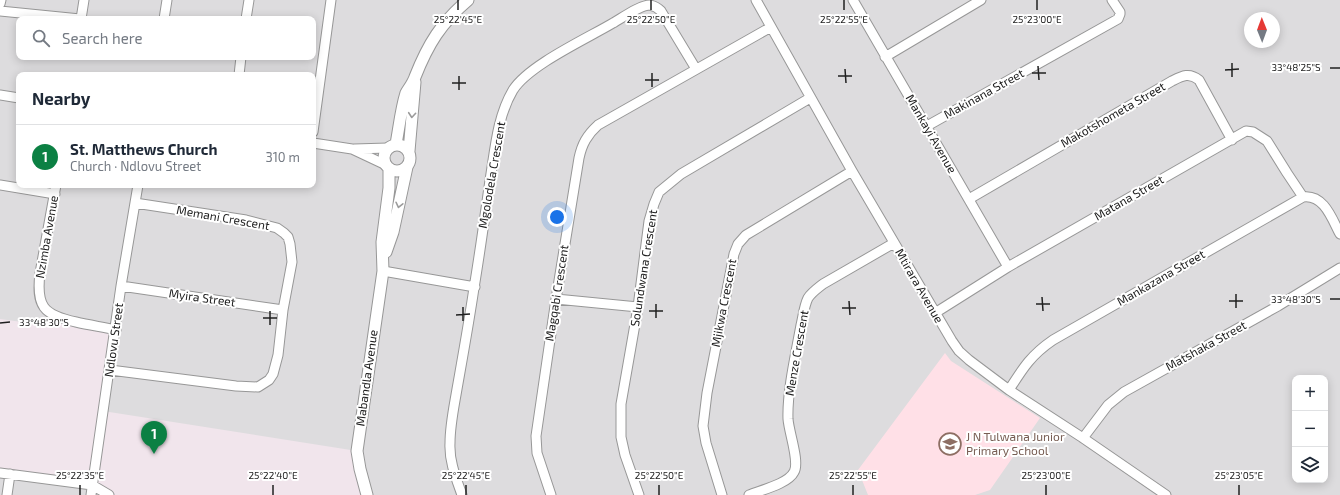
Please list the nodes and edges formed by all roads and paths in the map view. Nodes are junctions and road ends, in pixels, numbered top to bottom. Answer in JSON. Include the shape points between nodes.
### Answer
{"nodes":[{"id":1,"x":1,"y":0,"type":"edge"},
{"id":2,"x":84,"y":0,"type":"edge"},
{"id":3,"x":167,"y":0,"type":"edge"},
{"id":4,"x":249,"y":0,"type":"edge"},
{"id":5,"x":331,"y":0,"type":"edge"},
{"id":6,"x":468,"y":0,"type":"edge"},
{"id":7,"x":756,"y":0,"type":"edge"},
{"id":8,"x":853,"y":0,"type":"edge"},
{"id":9,"x":981,"y":0,"type":"edge"},
{"id":10,"x":1112,"y":0,"type":"edge"},
{"id":11,"x":0,"y":4,"type":"edge"},
{"id":12,"x":0,"y":11,"type":"edge"},
{"id":13,"x":50,"y":16,"type":"edge"},
{"id":14,"x":81,"y":16,"type":"edge"},
{"id":15,"x":164,"y":16,"type":"edge"},
{"id":16,"x":246,"y":16,"type":"edge"},
{"id":17,"x":771,"y":27,"type":"junction"},
{"id":18,"x":885,"y":57,"type":"junction"},
{"id":19,"x":241,"y":60,"type":"edge"},
{"id":20,"x":696,"y":69,"type":"junction"},
{"id":21,"x":239,"y":72,"type":"edge"},
{"id":22,"x":415,"y":79,"type":"junction"},
{"id":23,"x":0,"y":95,"type":"edge"},
{"id":24,"x":16,"y":98,"type":"edge"},
{"id":25,"x":810,"y":98,"type":"junction"},
{"id":26,"x":316,"y":110,"type":"edge"},
{"id":27,"x":927,"y":126,"type":"junction"},
{"id":28,"x":1232,"y":140,"type":"junction"},
{"id":29,"x":316,"y":143,"type":"edge"},
{"id":30,"x":392,"y":146,"type":"junction"},
{"id":31,"x":352,"y":149,"type":"junction"},
{"id":32,"x":409,"y":151,"type":"junction"},
{"id":33,"x":387,"y":167,"type":"junction"},
{"id":34,"x":407,"y":167,"type":"junction"},
{"id":35,"x":852,"y":171,"type":"junction"},
{"id":36,"x":0,"y":185,"type":"edge"},
{"id":37,"x":16,"y":186,"type":"edge"},
{"id":38,"x":41,"y":188,"type":"edge"},
{"id":39,"x":138,"y":188,"type":"edge"},
{"id":40,"x":55,"y":189,"type":"edge"},
{"id":41,"x":1304,"y":197,"type":"junction"},
{"id":42,"x":968,"y":199,"type":"junction"},
{"id":43,"x":135,"y":203,"type":"junction"},
{"id":44,"x":1340,"y":234,"type":"edge"},
{"id":45,"x":894,"y":243,"type":"junction"},
{"id":46,"x":383,"y":266,"type":"junction"},
{"id":47,"x":1008,"y":267,"type":"junction"},
{"id":48,"x":1340,"y":268,"type":"edge"},
{"id":49,"x":121,"y":286,"type":"junction"},
{"id":50,"x":474,"y":287,"type":"junction"},
{"id":51,"x":556,"y":300,"type":"junction"},
{"id":52,"x":638,"y":307,"type":"junction"},
{"id":53,"x":282,"y":310,"type":"junction"},
{"id":54,"x":935,"y":313,"type":"junction"},
{"id":55,"x":116,"y":330,"type":"junction"},
{"id":56,"x":110,"y":370,"type":"junction"},
{"id":57,"x":1009,"y":390,"type":"junction"},
{"id":58,"x":1083,"y":438,"type":"junction"},
{"id":59,"x":0,"y":473,"type":"edge"},
{"id":60,"x":10,"y":474,"type":"junction"},
{"id":61,"x":92,"y":485,"type":"junction"},
{"id":62,"x":7,"y":495,"type":"edge"},
{"id":63,"x":91,"y":495,"type":"edge"},
{"id":64,"x":109,"y":495,"type":"edge"},
{"id":65,"x":367,"y":495,"type":"edge"},
{"id":66,"x":462,"y":495,"type":"edge"},
{"id":67,"x":551,"y":495,"type":"edge"},
{"id":68,"x":639,"y":495,"type":"edge"},
{"id":69,"x":722,"y":495,"type":"edge"},
{"id":70,"x":749,"y":495,"type":"edge"},
{"id":71,"x":1166,"y":495,"type":"edge"}],
"edges":[{"from":1,"to":11,"type":"street"},
{"from":2,"to":14,"type":"street"},
{"from":3,"to":15,"type":"street"},
{"from":4,"to":16,"type":"street"},
{"from":5,"to":26,"type":"street"},
{"from":6,"to":22,"type":"street","via":[[443,24],[429,44]]},
{"from":7,"to":17,"type":"street","name":"Mtirara Avenue"},
{"from":8,"to":18,"type":"street","name":"Mankayi Avenue"},
{"from":9,"to":18,"type":"street"},
{"from":10,"to":27,"type":"street","name":"Makinana Street","via":[[1120,12],[1118,19]]},
{"from":12,"to":13,"type":"street"},
{"from":17,"to":20,"type":"street","name":"Magqabi Crescent"},
{"from":17,"to":25,"type":"street","name":"Mtirara Avenue"},
{"from":18,"to":27,"type":"street","name":"Mankayi Avenue"},
{"from":19,"to":21,"type":"street"},
{"from":20,"to":50,"type":"street","name":"Mgolodela Crescent","via":[[661,11],[651,5],[641,7],[553,58],[523,79],[514,89],[502,117]]},
{"from":20,"to":51,"type":"street","name":"Magqabi Crescent","via":[[598,125],[585,140],[579,158]]},
{"from":22,"to":30,"type":"street","via":[[405,97]]},
{"from":22,"to":32,"type":"street","one_way":true},
{"from":23,"to":24,"type":"street"},
{"from":25,"to":35,"type":"street","name":"Mtirara Avenue"},
{"from":25,"to":52,"type":"street","name":"Solundwana Crescent","via":[[681,174],[659,192],[649,221]]},
{"from":27,"to":42,"type":"street","name":"Mankayi Avenue"},
{"from":28,"to":41,"type":"street","name":"Matana Street","via":[[1246,131],[1254,132],[1267,141]]},
{"from":28,"to":42,"type":"street","name":"Makotshometa Street","via":[[1199,80],[1186,75]]},
{"from":28,"to":47,"type":"street","name":"Matana Street"},
{"from":29,"to":31,"type":"street"},
{"from":30,"to":31,"type":"street"},
{"from":30,"to":32,"type":"street","via":[[405,147]]},
{"from":30,"to":33,"type":"street","via":[[384,156]]},
{"from":31,"to":33,"type":"street"},
{"from":32,"to":34,"type":"street"},
{"from":33,"to":34,"type":"street","via":[[398,171]]},
{"from":33,"to":46,"type":"street","name":"Mabandla Avenue","via":[[389,188],[382,242]]},
{"from":34,"to":46,"type":"street","name":"Mabandla Avenue","one_way":true},
{"from":35,"to":45,"type":"street","name":"Mtirara Avenue"},
{"from":35,"to":69,"type":"street","name":"Mjikwa Crescent","via":[[746,235],[738,244],[707,393],[703,426]]},
{"from":36,"to":37,"type":"street"},
{"from":38,"to":40,"type":"street"},
{"from":39,"to":43,"type":"street","name":"Ndlovu Street"},
{"from":40,"to":55,"type":"street","name":"Nzimba Avenue","via":[[39,297],[52,315],[61,319]]},
{"from":41,"to":44,"type":"street","via":[[1310,196],[1322,202]]},
{"from":41,"to":57,"type":"street","name":"Mankazana Street","via":[[1053,340],[1032,357]]},
{"from":42,"to":47,"type":"street","name":"Mankayi Avenue"},
{"from":43,"to":49,"type":"street","name":"Ndlovu Street"},
{"from":43,"to":53,"type":"street","name":"Memani Crescent","via":[[246,220],[277,228],[288,237],[292,262]]},
{"from":45,"to":54,"type":"street","name":"Mtirara Avenue"},
{"from":45,"to":70,"type":"street","name":"Menze Crescent","via":[[823,284],[807,299],[789,400],[789,431],[797,461],[796,469],[788,480]]},
{"from":46,"to":50,"type":"street"},
{"from":46,"to":65,"type":"street","name":"Mabandla Avenue","via":[[357,451]]},
{"from":47,"to":54,"type":"street","name":"Matana Street"},
{"from":48,"to":58,"type":"street","name":"Matshaka Street","via":[[1278,306],[1124,392],[1108,405]]},
{"from":49,"to":53,"type":"street","name":"Myira Street"},
{"from":49,"to":55,"type":"street","name":"Ndlovu Street"},
{"from":50,"to":66,"type":"street","name":"Mgolodela Crescent","via":[[450,443],[452,466]]},
{"from":51,"to":52,"type":"street"},
{"from":51,"to":67,"type":"street","name":"Magqabi Crescent","via":[[536,436],[537,453]]},
{"from":52,"to":68,"type":"street","name":"Solundwana Crescent","via":[[620,422],[624,455]]},
{"from":53,"to":56,"type":"street","name":"Memani Crescent","via":[[278,356],[273,374],[258,387]]},
{"from":54,"to":57,"type":"street","name":"Mtirara Avenue","via":[[960,351]]},
{"from":55,"to":56,"type":"street","name":"Ndlovu Street"},
{"from":56,"to":61,"type":"street","name":"Ndlovu Street"},
{"from":57,"to":58,"type":"street","name":"Mtirara Avenue"},
{"from":58,"to":71,"type":"street","name":"Mtirara Avenue"},
{"from":59,"to":60,"type":"street"},
{"from":60,"to":61,"type":"street"},
{"from":60,"to":62,"type":"street"},
{"from":61,"to":63,"type":"street","name":"Ndlovu Street"},
{"from":61,"to":64,"type":"street"}]}
